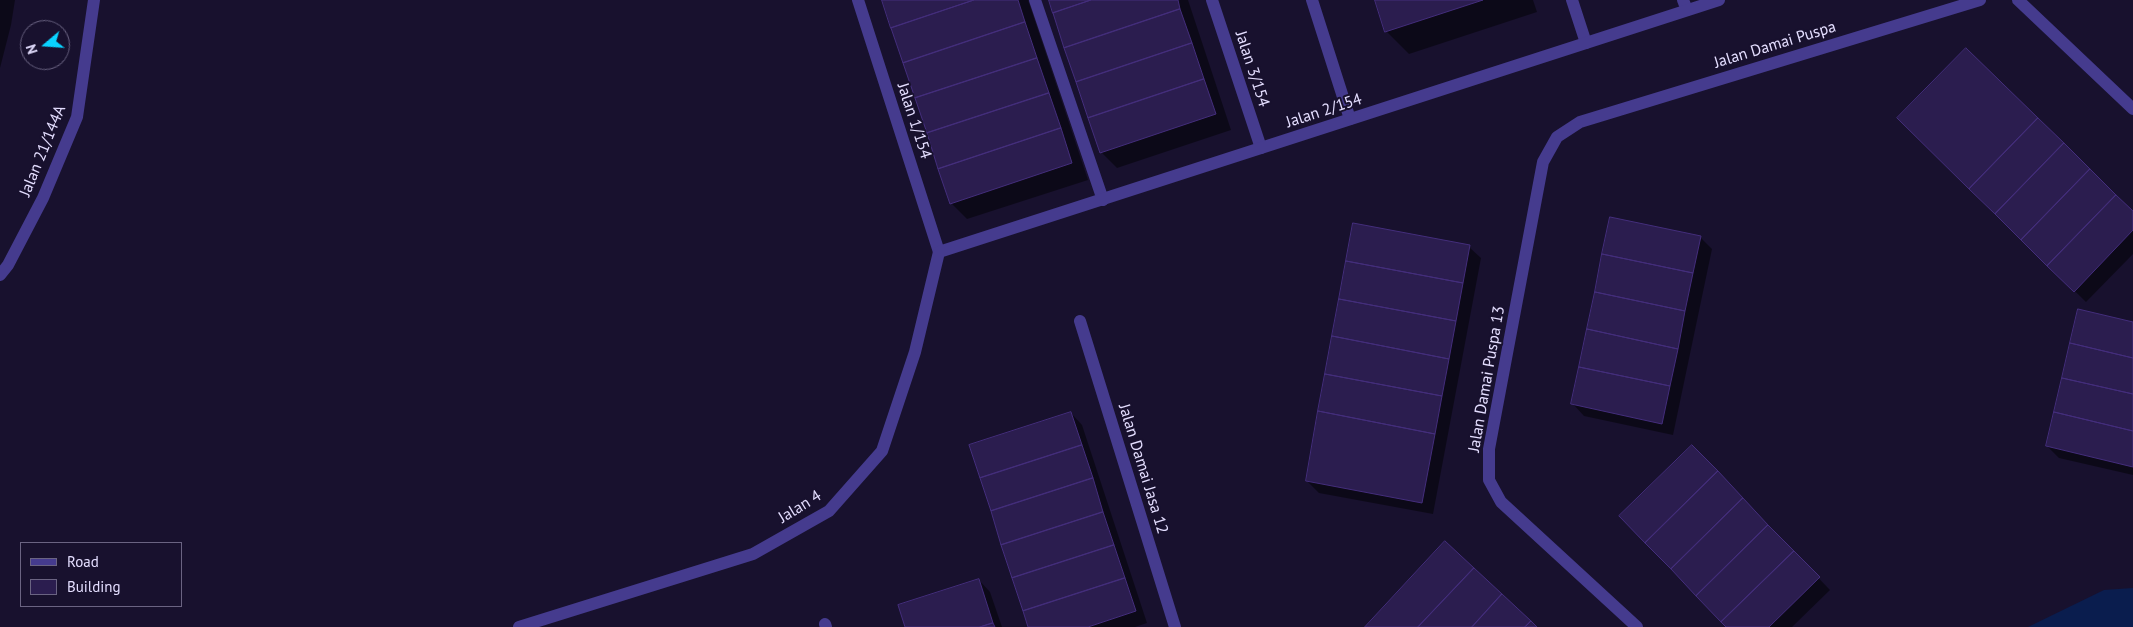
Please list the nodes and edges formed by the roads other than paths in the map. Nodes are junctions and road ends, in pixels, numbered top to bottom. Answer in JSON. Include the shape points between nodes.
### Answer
{"nodes":[{"id":1,"x":94,"y":0,"type":"edge"},
{"id":2,"x":858,"y":0,"type":"edge"},
{"id":3,"x":1035,"y":0,"type":"edge"},
{"id":4,"x":1212,"y":0,"type":"edge"},
{"id":5,"x":1312,"y":0,"type":"edge"},
{"id":6,"x":1572,"y":0,"type":"edge"},
{"id":7,"x":1719,"y":0,"type":"edge"},
{"id":8,"x":1980,"y":0,"type":"edge"},
{"id":9,"x":2018,"y":0,"type":"edge"},
{"id":10,"x":1685,"y":5,"type":"edge"},
{"id":11,"x":1586,"y":43,"type":"junction"},
{"id":12,"x":2133,"y":109,"type":"edge"},
{"id":13,"x":1350,"y":119,"type":"junction"},
{"id":14,"x":1580,"y":122,"type":"joint"},
{"id":15,"x":1261,"y":148,"type":"junction"},
{"id":16,"x":1102,"y":200,"type":"junction"},
{"id":17,"x":939,"y":252,"type":"junction"},
{"id":18,"x":0,"y":275,"type":"edge"},
{"id":19,"x":1080,"y":321,"type":"dead end"},
{"id":20,"x":519,"y":627,"type":"edge"},
{"id":21,"x":1175,"y":627,"type":"edge"},
{"id":22,"x":1637,"y":627,"type":"edge"}],
"edges":[{"from":1,"to":18,"type":"street","name":"Jalan 21/144A","via":[[77,117],[43,198]]},
{"from":2,"to":17,"type":"street","name":"Jalan 1/154"},
{"from":3,"to":16,"type":"street"},
{"from":4,"to":15,"type":"street","name":"Jalan 3/154"},
{"from":5,"to":13,"type":"street"},
{"from":6,"to":11,"type":"street"},
{"from":7,"to":10,"type":"street","name":"Jalan 2/154"},
{"from":8,"to":14,"type":"street","name":"Jalan Damai Puspa"},
{"from":9,"to":12,"type":"street"},
{"from":10,"to":11,"type":"street","name":"Jalan 2/154"},
{"from":11,"to":13,"type":"street","name":"Jalan 2/154"},
{"from":13,"to":15,"type":"street","name":"Jalan 2/154"},
{"from":14,"to":22,"type":"street","name":"Jalan Damai Puspa 13","via":[[1557,137],[1543,162],[1488,449],[1489,480],[1502,502]]},
{"from":15,"to":16,"type":"street","name":"Jalan 2/154"},
{"from":16,"to":17,"type":"street","name":"Jalan 2/154"},
{"from":17,"to":20,"type":"street","name":"Jalan 4","via":[[915,352],[882,452],[830,512],[753,554]]},
{"from":19,"to":21,"type":"street","name":"Jalan Damai Jasa 12"}]}
